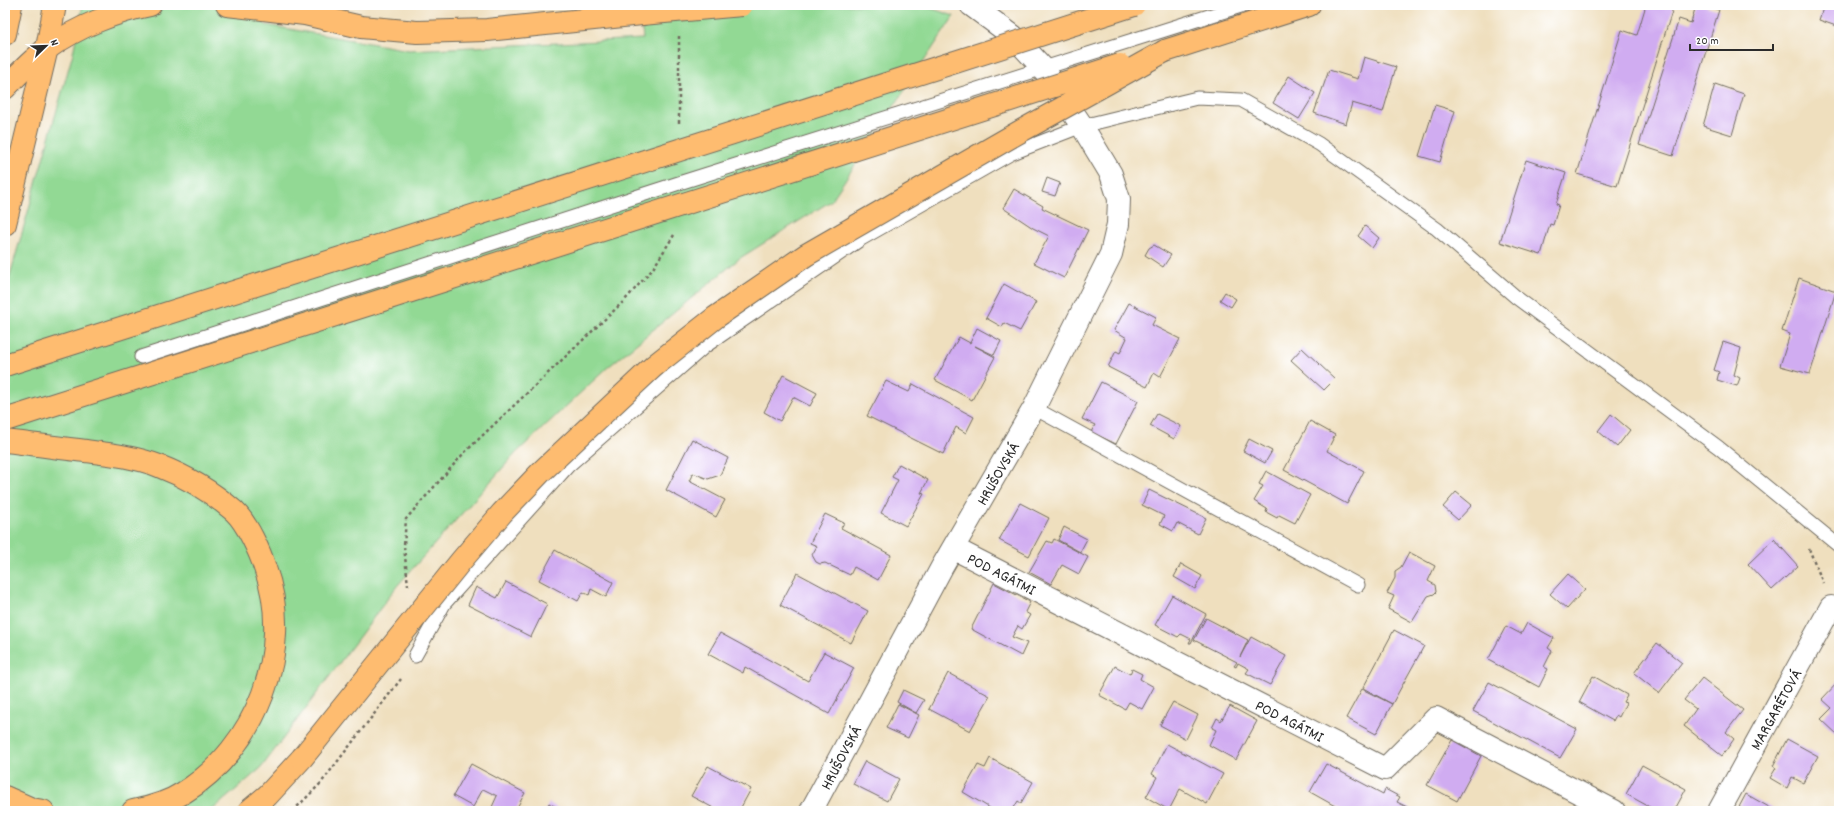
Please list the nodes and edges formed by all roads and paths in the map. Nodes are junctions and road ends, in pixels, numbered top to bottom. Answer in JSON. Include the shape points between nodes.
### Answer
{"nodes":[{"id":1,"x":11,"y":5,"type":"edge"},
{"id":2,"x":55,"y":5,"type":"edge"},
{"id":3,"x":150,"y":5,"type":"edge"},
{"id":4,"x":227,"y":5,"type":"edge"},
{"id":5,"x":742,"y":5,"type":"edge"},
{"id":6,"x":971,"y":5,"type":"edge"},
{"id":7,"x":1134,"y":5,"type":"edge"},
{"id":8,"x":1244,"y":5,"type":"edge"},
{"id":9,"x":1309,"y":5,"type":"edge"},
{"id":10,"x":297,"y":10,"type":"edge"},
{"id":11,"x":678,"y":32,"type":"dead end"},
{"id":12,"x":5,"y":34,"type":"edge"},
{"id":13,"x":47,"y":48,"type":"junction"},
{"id":14,"x":1165,"y":51,"type":"junction"},
{"id":15,"x":1042,"y":68,"type":"junction"},
{"id":16,"x":5,"y":88,"type":"edge"},
{"id":17,"x":1082,"y":126,"type":"junction"},
{"id":18,"x":679,"y":130,"type":"dead end"},
{"id":19,"x":5,"y":224,"type":"edge"},
{"id":20,"x":678,"y":229,"type":"dead end"},
{"id":21,"x":142,"y":357,"type":"dead end"},
{"id":22,"x":5,"y":365,"type":"edge"},
{"id":23,"x":1034,"y":408,"type":"junction"},
{"id":24,"x":5,"y":420,"type":"edge"},
{"id":25,"x":5,"y":441,"type":"edge"},
{"id":26,"x":1839,"y":546,"type":"edge"},
{"id":27,"x":953,"y":548,"type":"junction"},
{"id":28,"x":1358,"y":586,"type":"dead end"},
{"id":29,"x":409,"y":594,"type":"dead end"},
{"id":30,"x":1831,"y":607,"type":"dead end"},
{"id":31,"x":415,"y":656,"type":"joint"},
{"id":32,"x":5,"y":797,"type":"edge"},
{"id":33,"x":43,"y":811,"type":"edge"},
{"id":34,"x":133,"y":811,"type":"edge"},
{"id":35,"x":249,"y":811,"type":"edge"},
{"id":36,"x":293,"y":811,"type":"edge"},
{"id":37,"x":811,"y":811,"type":"edge"},
{"id":38,"x":1614,"y":811,"type":"edge"},
{"id":39,"x":1719,"y":811,"type":"edge"}],
"edges":[{"from":1,"to":12,"type":"main road"},
{"from":2,"to":13,"type":"main road"},
{"from":3,"to":13,"type":"main road","via":[[122,12],[74,32]]},
{"from":4,"to":10,"type":"main road"},
{"from":5,"to":10,"type":"main road","bridge":true,"via":[[488,30],[417,32],[361,27]]},
{"from":6,"to":15,"type":"street","name":"HRUŠOVSKÁ","via":[[1013,36]]},
{"from":7,"to":22,"type":"main road","bridge":true},
{"from":8,"to":15,"type":"lane"},
{"from":9,"to":14,"type":"main road"},
{"from":11,"to":18,"type":"path"},
{"from":13,"to":16,"type":"main road"},
{"from":13,"to":19,"type":"main road"},
{"from":14,"to":24,"type":"main road","bridge":true},
{"from":14,"to":35,"type":"main road","bridge":true,"via":[[806,255],[716,317],[654,366],[541,472],[502,513],[302,758],[268,795]]},
{"from":15,"to":17,"type":"street","name":"HRUŠOVSKÁ"},
{"from":15,"to":21,"type":"lane"},
{"from":17,"to":23,"type":"street","name":"HRUŠOVSKÁ","via":[[1111,174],[1119,199],[1118,224],[1111,254]]},
{"from":17,"to":26,"type":"lane","via":[[1197,98],[1241,100],[1319,144],[1437,229],[1517,298],[1718,447]]},
{"from":17,"to":31,"type":"lane","via":[[1010,154],[861,239],[704,347],[568,465],[444,604]]},
{"from":20,"to":29,"type":"path","via":[[652,270],[624,301],[463,454],[406,519],[404,546]]},
{"from":23,"to":27,"type":"street","name":"HRUŠOVSKÁ"},
{"from":23,"to":28,"type":"lane"},
{"from":25,"to":34,"type":"main road","via":[[118,455],[158,466],[198,485],[235,512],[258,547],[271,583],[276,616],[275,646],[267,684],[251,721],[234,748],[212,772],[182,794]]},
{"from":27,"to":37,"type":"street","name":"HRUŠOVSKÁ"},
{"from":27,"to":38,"type":"street","name":"POD AGÁTMI","via":[[1385,769],[1436,718]]},
{"from":30,"to":39,"type":"street","name":"MARGARÉTOVÁ"},
{"from":31,"to":36,"type":"path","via":[[408,670],[326,777]]},
{"from":32,"to":33,"type":"main road"}]}
